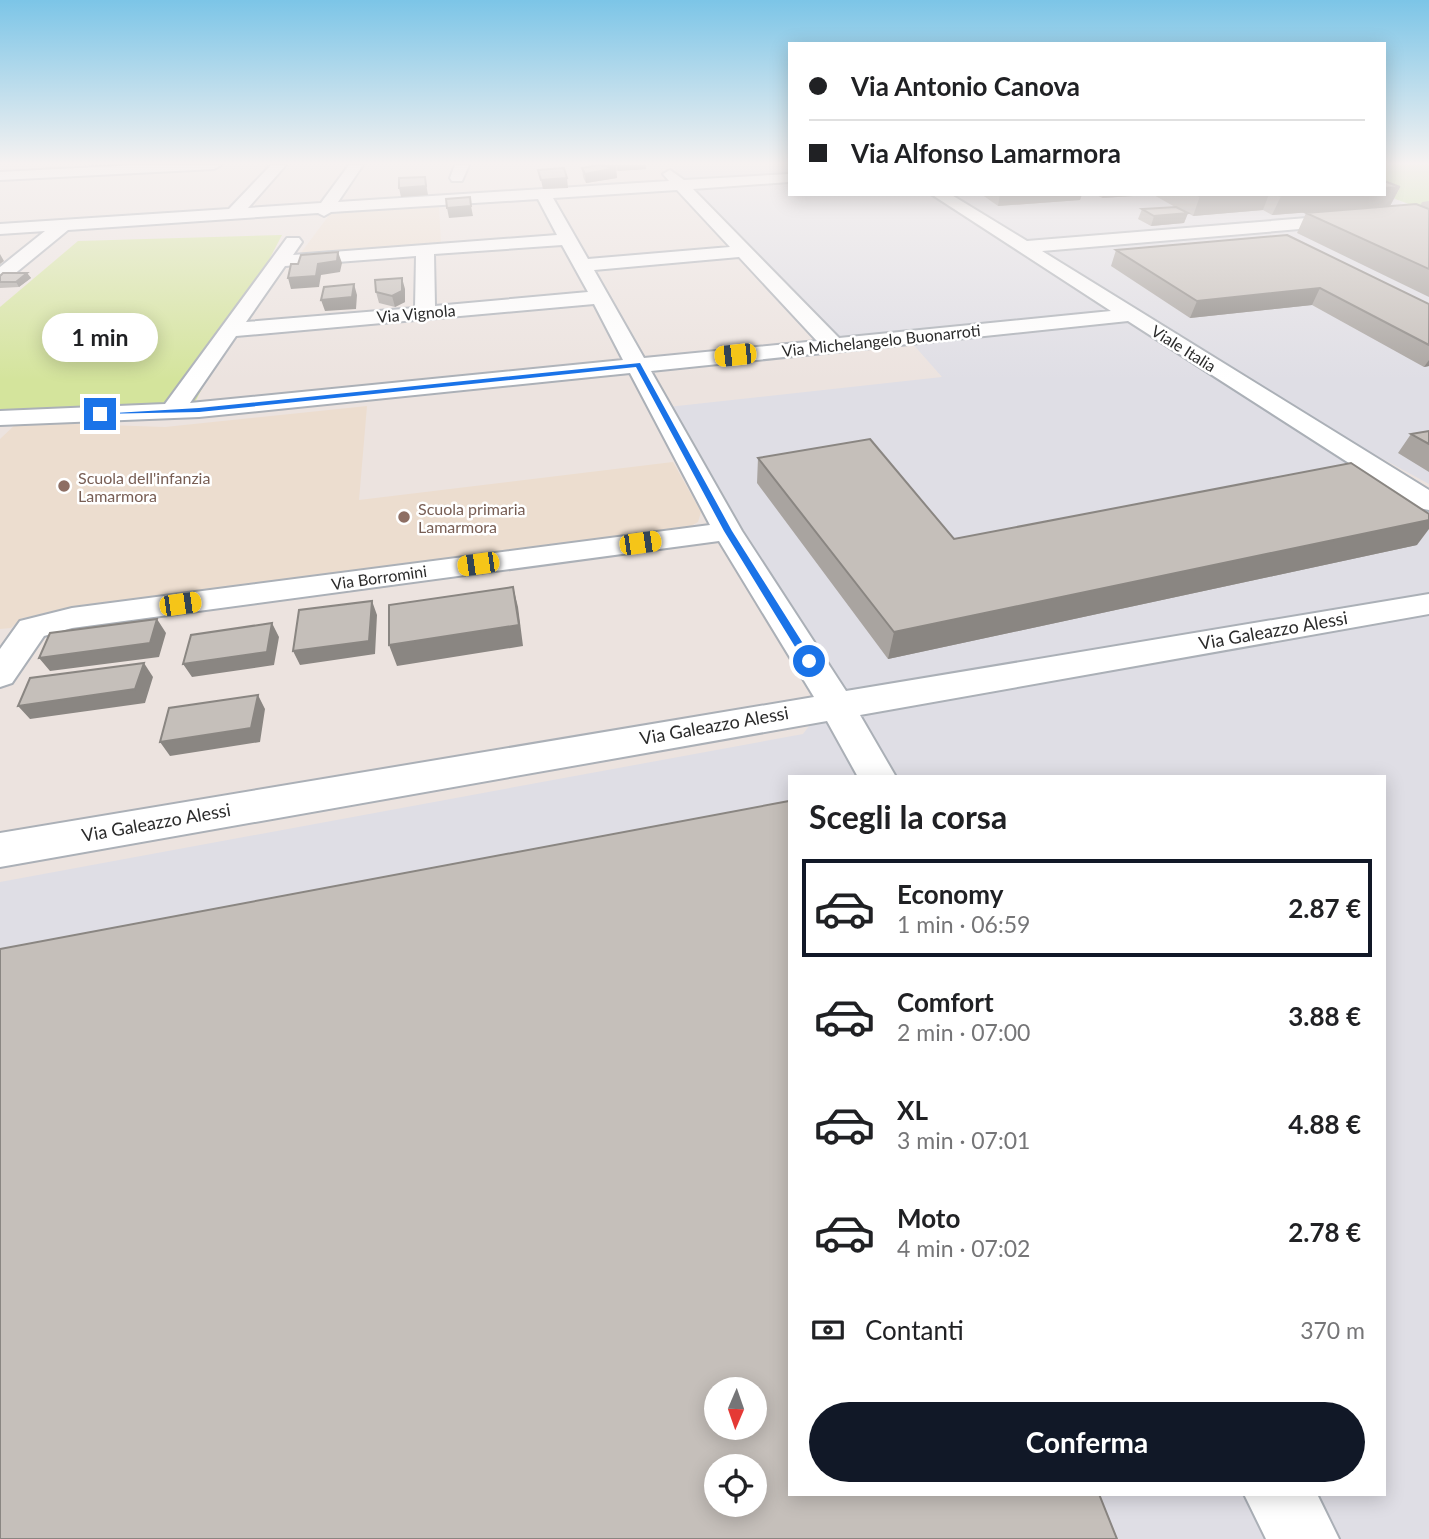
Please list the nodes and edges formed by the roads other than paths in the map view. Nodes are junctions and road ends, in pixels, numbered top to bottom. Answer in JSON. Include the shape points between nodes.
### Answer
{"nodes":[{"id":1,"x":53,"y":237,"type":"edge"},
{"id":2,"x":298,"y":237,"type":"edge"},
{"id":3,"x":731,"y":237,"type":"edge"},
{"id":4,"x":1007,"y":237,"type":"edge"},
{"id":5,"x":1145,"y":237,"type":"edge"},
{"id":6,"x":568,"y":239,"type":"joint"},
{"id":7,"x":1023,"y":247,"type":"junction"},
{"id":8,"x":425,"y":250,"type":"junction"},
{"id":9,"x":745,"y":251,"type":"junction"},
{"id":10,"x":279,"y":261,"type":"junction"},
{"id":11,"x":583,"y":265,"type":"junction"},
{"id":12,"x":0,"y":276,"type":"edge"},
{"id":13,"x":601,"y":297,"type":"junction"},
{"id":14,"x":425,"y":313,"type":"junction"},
{"id":15,"x":1131,"y":315,"type":"junction"},
{"id":16,"x":231,"y":330,"type":"junction"},
{"id":17,"x":833,"y":345,"type":"junction"},
{"id":18,"x":638,"y":365,"type":"junction"},
{"id":19,"x":172,"y":411,"type":"junction"},
{"id":20,"x":0,"y":418,"type":"edge"},
{"id":21,"x":1429,"y":502,"type":"edge"},
{"id":22,"x":728,"y":531,"type":"junction"},
{"id":23,"x":1429,"y":604,"type":"edge"},
{"id":24,"x":0,"y":675,"type":"edge"},
{"id":25,"x":836,"y":704,"type":"junction"},
{"id":26,"x":876,"y":775,"type":"edge"},
{"id":27,"x":0,"y":850,"type":"edge"},
{"id":28,"x":1279,"y":1496,"type":"edge"},
{"id":29,"x":1304,"y":1539,"type":"edge"}],
"edges":[{"from":1,"to":12,"type":"street"},
{"from":2,"to":10,"type":"street"},
{"from":3,"to":9,"type":"street"},
{"from":4,"to":7,"type":"street","name":"Viale Italia"},
{"from":5,"to":7,"type":"street"},
{"from":6,"to":8,"type":"street"},
{"from":6,"to":11,"type":"street"},
{"from":7,"to":15,"type":"street","name":"Viale Italia"},
{"from":8,"to":10,"type":"street"},
{"from":8,"to":14,"type":"street"},
{"from":9,"to":11,"type":"street"},
{"from":9,"to":17,"type":"street"},
{"from":10,"to":16,"type":"street"},
{"from":11,"to":13,"type":"street"},
{"from":13,"to":14,"type":"street","name":"Via Vignola"},
{"from":13,"to":18,"type":"street"},
{"from":14,"to":16,"type":"street","name":"Via Vignola"},
{"from":15,"to":17,"type":"street","name":"Via Michelangelo Buonarroti"},
{"from":15,"to":21,"type":"street","name":"Viale Italia"},
{"from":16,"to":19,"type":"street"},
{"from":17,"to":18,"type":"street","name":"Via Michelangelo Buonarroti"},
{"from":18,"to":19,"type":"street","name":"Via Michelangelo Buonarroti"},
{"from":18,"to":22,"type":"street"},
{"from":19,"to":20,"type":"street","name":"Via Michelangelo Buonarroti"},
{"from":22,"to":24,"type":"street","name":"Via Borromini","via":[[72,618],[32,628]]},
{"from":22,"to":25,"type":"street"},
{"from":23,"to":25,"type":"street","name":"Via Galeazzo Alessi"},
{"from":25,"to":26,"type":"street"},
{"from":25,"to":27,"type":"street","name":"Via Galeazzo Alessi"},
{"from":28,"to":29,"type":"street"}]}
